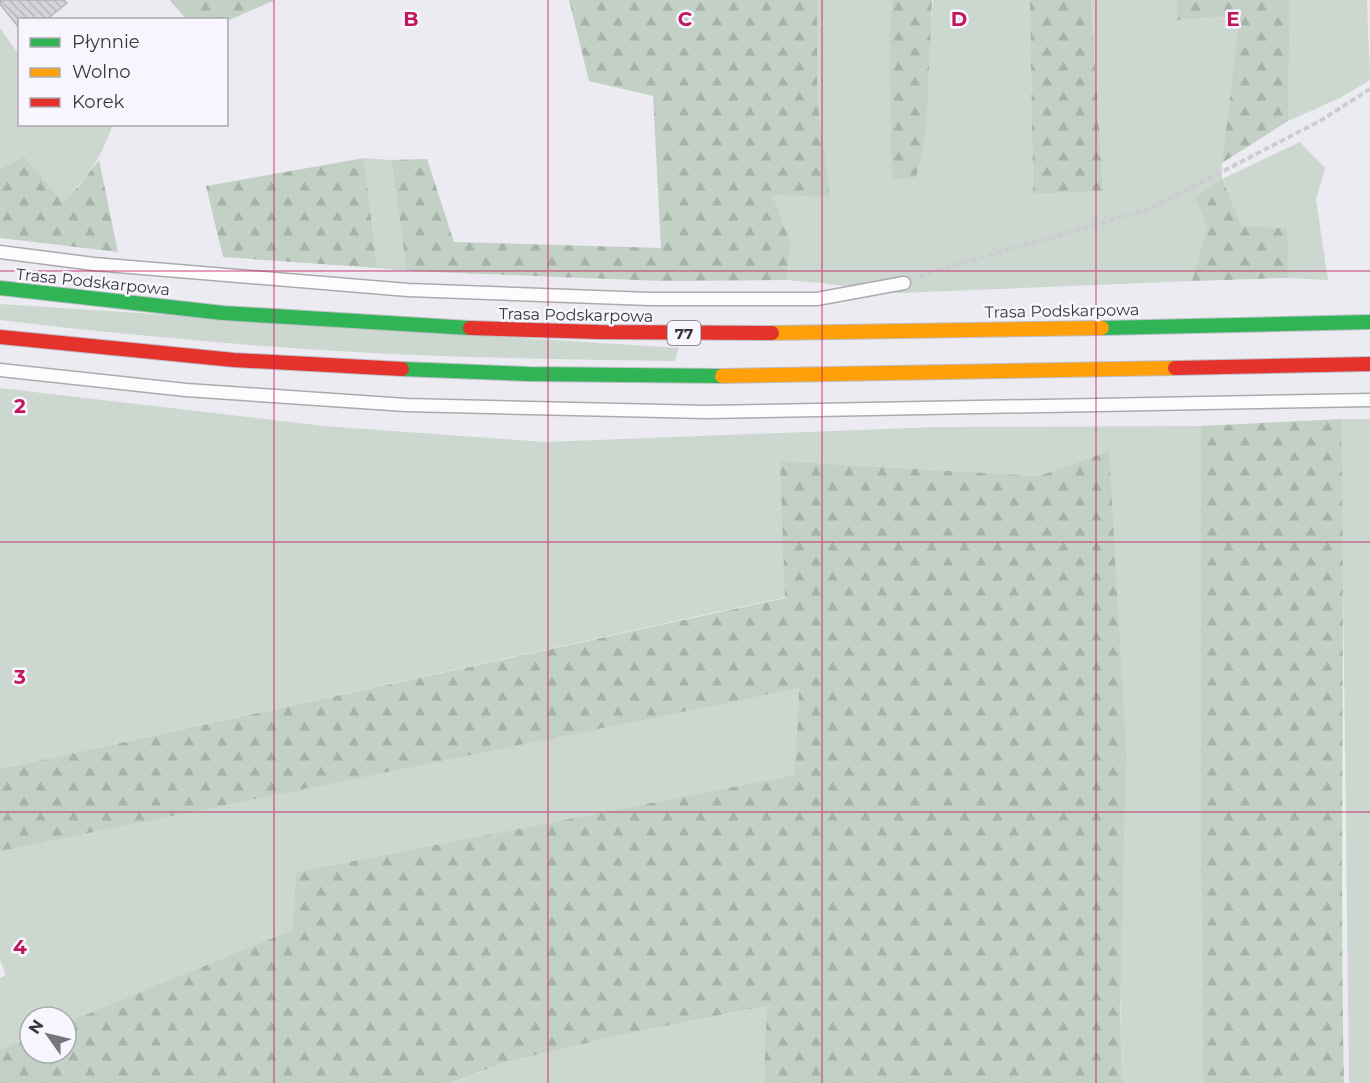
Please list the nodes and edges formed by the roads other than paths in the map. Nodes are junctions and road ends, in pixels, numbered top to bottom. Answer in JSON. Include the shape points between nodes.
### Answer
{"nodes":[{"id":1,"x":0,"y":252,"type":"edge"},
{"id":2,"x":904,"y":283,"type":"road end"},
{"id":3,"x":0,"y":288,"type":"edge"},
{"id":4,"x":1370,"y":322,"type":"edge"},
{"id":5,"x":0,"y":337,"type":"edge"},
{"id":6,"x":1370,"y":364,"type":"edge"},
{"id":7,"x":0,"y":370,"type":"edge"},
{"id":8,"x":1370,"y":400,"type":"edge"}],
"edges":[{"from":1,"to":2,"type":"lane","via":[[94,264],[408,290],[639,298],[817,298]]},
{"from":3,"to":4,"type":"main road","name":"Trasa Podskarpowa","number":"77","via":[[283,317],[595,332],[786,333]]},
{"from":5,"to":6,"type":"main road","via":[[255,361],[529,374],[700,376]]},
{"from":7,"to":8,"type":"lane","via":[[186,390],[406,405],[683,412]]}]}
